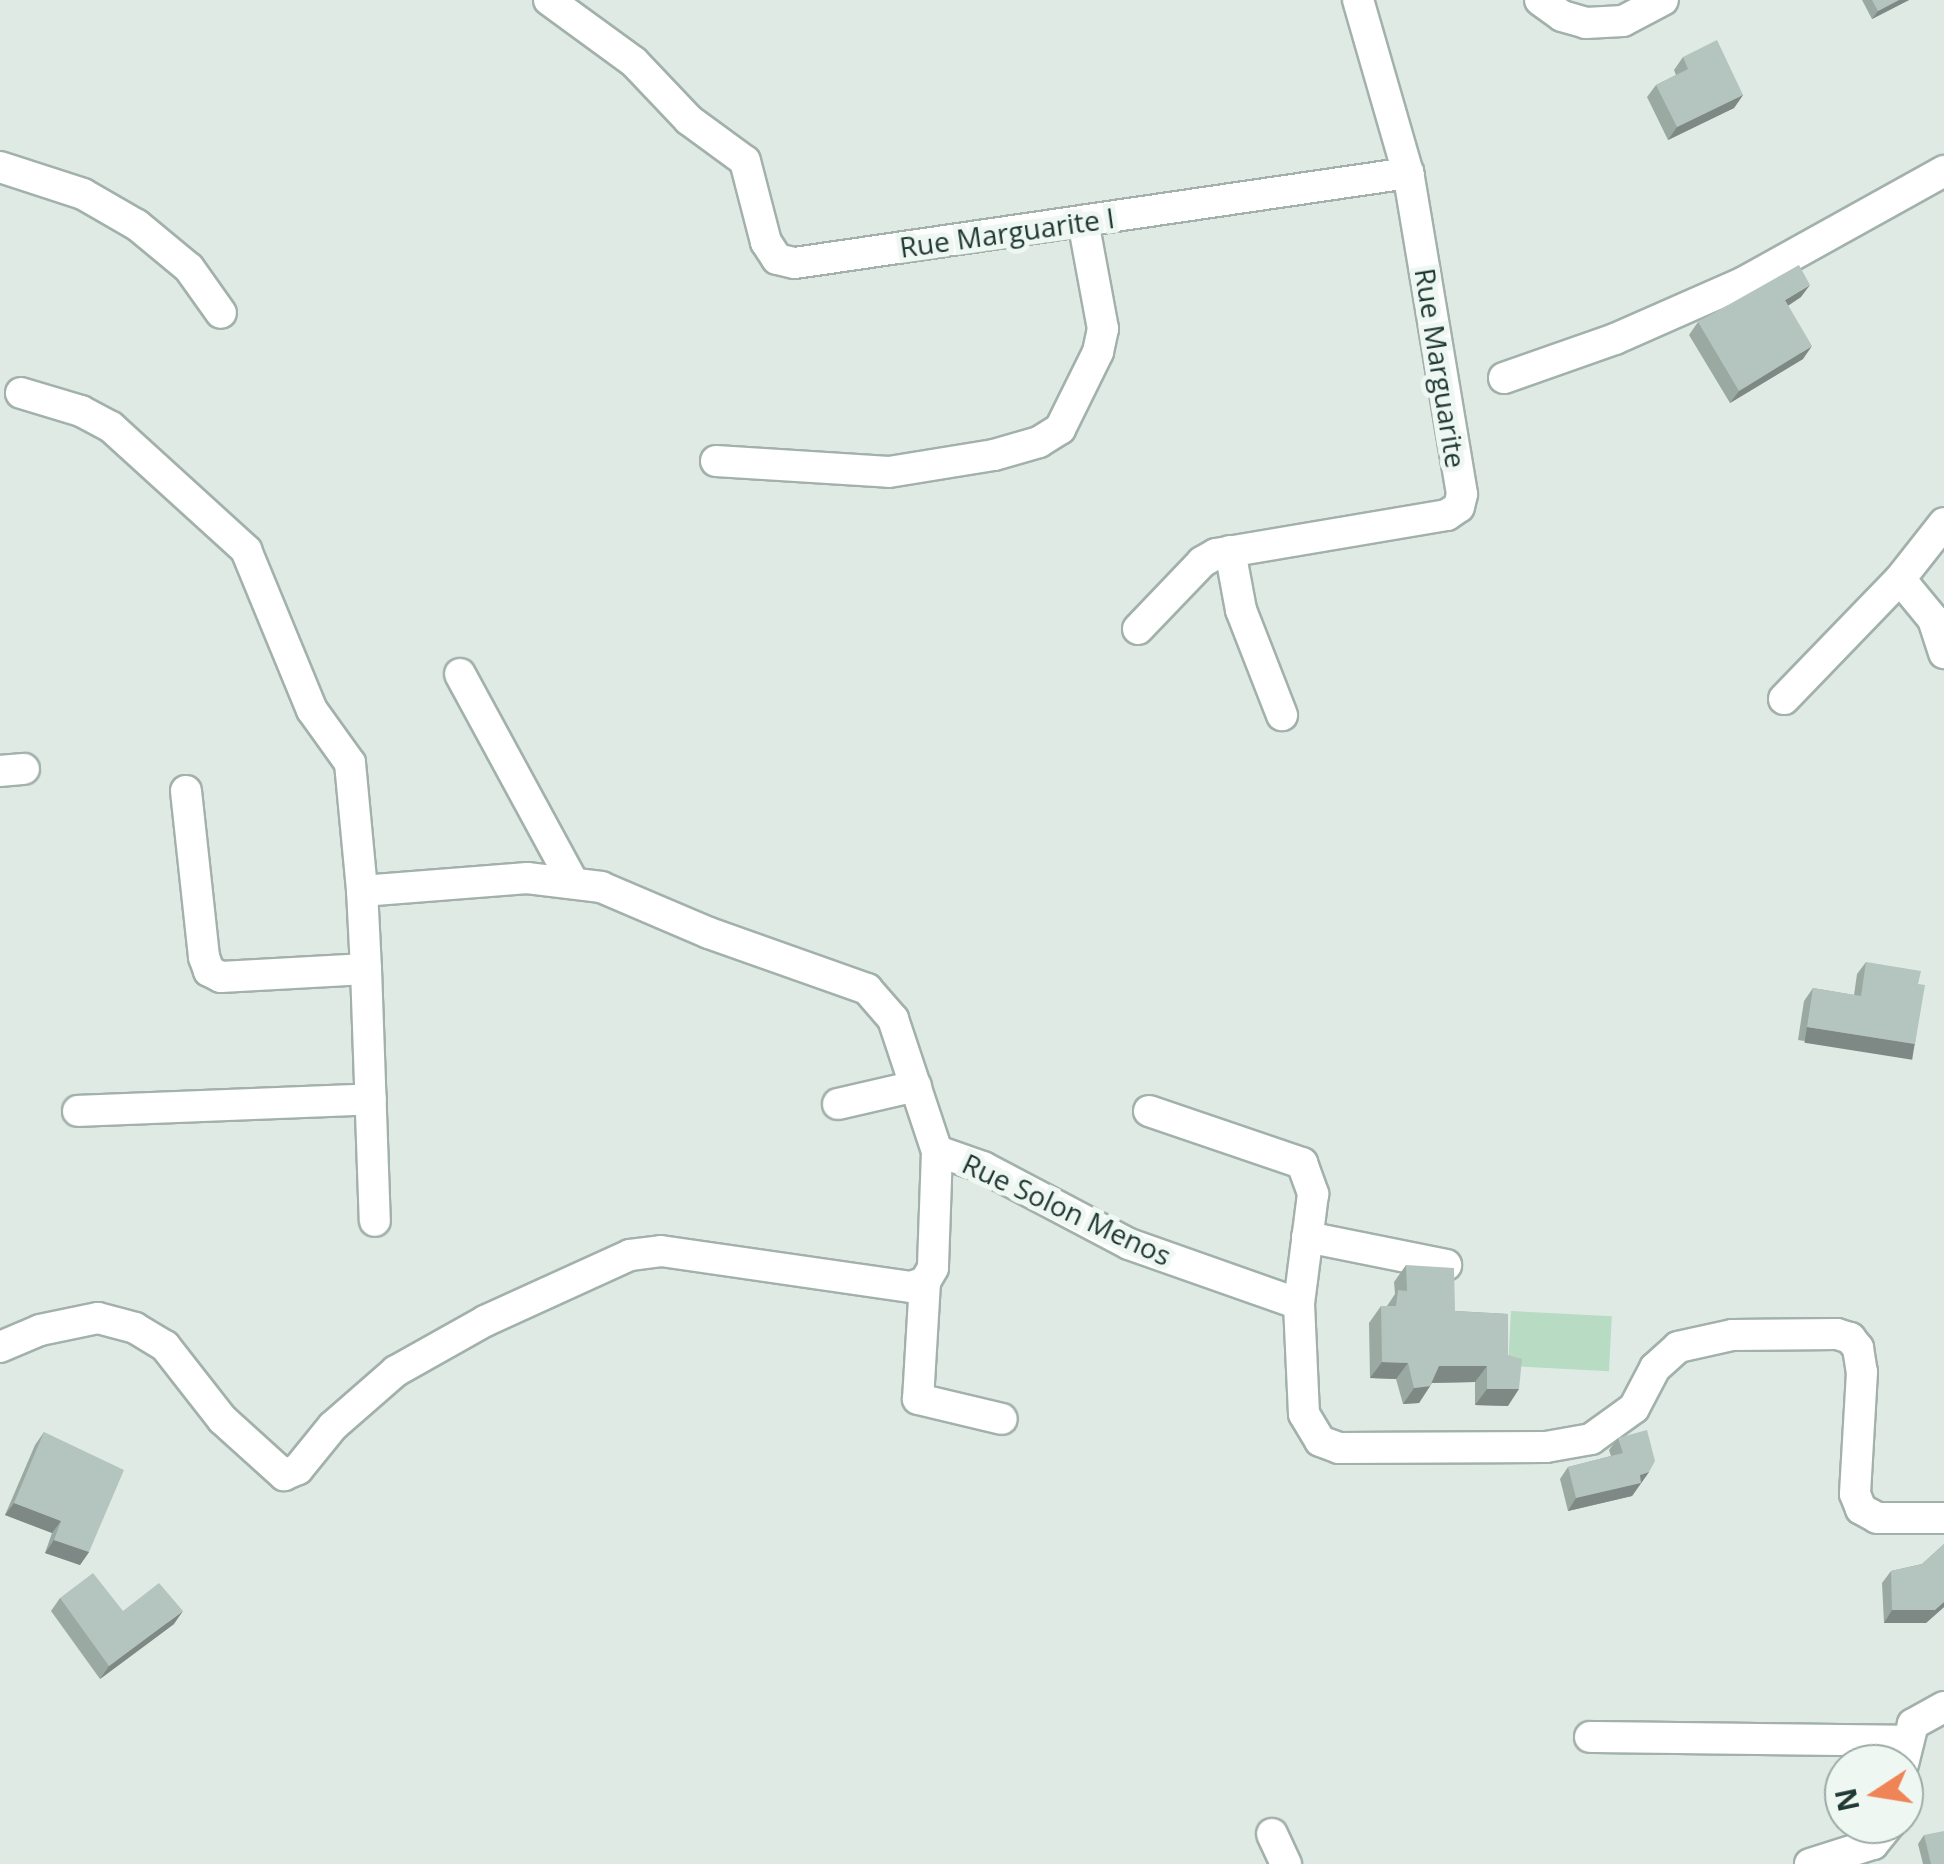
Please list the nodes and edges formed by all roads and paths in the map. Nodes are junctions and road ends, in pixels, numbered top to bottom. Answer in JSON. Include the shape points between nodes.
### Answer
{"nodes":[{"id":1,"x":549,"y":0,"type":"edge"},
{"id":2,"x":1358,"y":0,"type":"edge"},
{"id":3,"x":1540,"y":0,"type":"edge"},
{"id":4,"x":1663,"y":0,"type":"edge"},
{"id":5,"x":0,"y":167,"type":"edge"},
{"id":6,"x":1944,"y":171,"type":"edge"},
{"id":7,"x":1408,"y":173,"type":"junction"},
{"id":8,"x":1083,"y":220,"type":"junction"},
{"id":9,"x":221,"y":313,"type":"dead end"},
{"id":10,"x":1504,"y":378,"type":"dead end"},
{"id":11,"x":20,"y":393,"type":"dead end"},
{"id":12,"x":716,"y":461,"type":"dead end"},
{"id":13,"x":1944,"y":523,"type":"edge"},
{"id":14,"x":1230,"y":551,"type":"junction"},
{"id":15,"x":1900,"y":579,"type":"junction"},
{"id":16,"x":1138,"y":629,"type":"dead end"},
{"id":17,"x":1944,"y":653,"type":"edge"},
{"id":18,"x":460,"y":674,"type":"dead end"},
{"id":19,"x":1784,"y":699,"type":"dead end"},
{"id":20,"x":1282,"y":715,"type":"dead end"},
{"id":21,"x":186,"y":792,"type":"dead end"},
{"id":22,"x":572,"y":880,"type":"junction"},
{"id":23,"x":362,"y":891,"type":"junction"},
{"id":24,"x":366,"y":969,"type":"junction"},
{"id":25,"x":916,"y":1086,"type":"junction"},
{"id":26,"x":371,"y":1098,"type":"junction"},
{"id":27,"x":838,"y":1104,"type":"dead end"},
{"id":28,"x":78,"y":1110,"type":"dead end"},
{"id":29,"x":1149,"y":1110,"type":"dead end"},
{"id":30,"x":936,"y":1151,"type":"junction"},
{"id":31,"x":375,"y":1221,"type":"dead end"},
{"id":32,"x":1307,"y":1237,"type":"junction"},
{"id":33,"x":1446,"y":1266,"type":"edge"},
{"id":34,"x":926,"y":1282,"type":"junction"},
{"id":35,"x":1299,"y":1304,"type":"junction"},
{"id":36,"x":0,"y":1347,"type":"edge"},
{"id":37,"x":1002,"y":1419,"type":"dead end"},
{"id":38,"x":1944,"y":1518,"type":"edge"},
{"id":39,"x":1944,"y":1707,"type":"edge"},
{"id":40,"x":1590,"y":1737,"type":"dead end"},
{"id":41,"x":1907,"y":1744,"type":"edge"},
{"id":42,"x":1824,"y":1748,"type":"edge"},
{"id":43,"x":1272,"y":1834,"type":"dead end"},
{"id":44,"x":1873,"y":1844,"type":"edge"},
{"id":45,"x":1286,"y":1864,"type":"edge"},
{"id":46,"x":1810,"y":1864,"type":"edge"}],
"edges":[{"from":1,"to":8,"type":"street","name":"Rue Marguarite I","via":[[634,62],[689,120],[745,161],[766,242],[777,259],[795,263]]},
{"from":2,"to":7,"type":"street","name":"Rue Marguarite"},
{"from":3,"to":4,"type":"street","via":[[1586,23],[1624,22]]},
{"from":5,"to":9,"type":"street","via":[[83,194],[137,224],[189,268]]},
{"from":6,"to":10,"type":"street","via":[[1744,282],[1616,339]]},
{"from":7,"to":8,"type":"street","name":"Rue Marguarite I"},
{"from":7,"to":14,"type":"street","name":"Rue Marguarite","via":[[1459,507],[1447,515]]},
{"from":8,"to":12,"type":"street","via":[[1103,329],[1072,406],[1050,436],[956,464],[889,472]]},
{"from":11,"to":23,"type":"street","via":[[111,427],[246,550],[312,710],[350,764]]},
{"from":13,"to":15,"type":"street"},
{"from":14,"to":16,"type":"street","name":"Rue Marguarite","via":[[1202,562]]},
{"from":14,"to":20,"type":"street","via":[[1241,610]]},
{"from":15,"to":17,"type":"street","via":[[1933,619]]},
{"from":15,"to":19,"type":"street"},
{"from":18,"to":22,"type":"street"},
{"from":21,"to":24,"type":"street","via":[[209,970],[221,977]]},
{"from":22,"to":23,"type":"street"},
{"from":22,"to":25,"type":"street","via":[[867,989],[892,1019]]},
{"from":23,"to":24,"type":"street"},
{"from":24,"to":26,"type":"street"},
{"from":25,"to":27,"type":"street"},
{"from":25,"to":30,"type":"street"},
{"from":26,"to":28,"type":"street"},
{"from":26,"to":31,"type":"street"},
{"from":29,"to":32,"type":"street","via":[[1302,1163],[1313,1194]]},
{"from":30,"to":34,"type":"street","name":"Rue Solon Menos","via":[[933,1268]]},
{"from":30,"to":35,"type":"street","name":"Rue Solon Menos","via":[[984,1166],[1129,1244]]},
{"from":32,"to":33,"type":"street"},
{"from":32,"to":35,"type":"street"},
{"from":34,"to":36,"type":"street","via":[[911,1286],[662,1250],[630,1255],[485,1321],[396,1371],[284,1475],[222,1419],[165,1346],[135,1328],[98,1318]]},
{"from":34,"to":37,"type":"street","name":"Rue Solon Menos","via":[[918,1399]]},
{"from":35,"to":38,"type":"street","via":[[1308,1427],[1320,1441],[1364,1452],[1590,1440],[1634,1408],[1655,1368],[1678,1347],[1732,1335],[1850,1338],[1862,1372],[1855,1494],[1861,1509],[1877,1518]]},
{"from":39,"to":41,"type":"street","via":[[1913,1724]]},
{"from":40,"to":42,"type":"street"},
{"from":43,"to":45,"type":"street"},
{"from":44,"to":46,"type":"street"}]}
